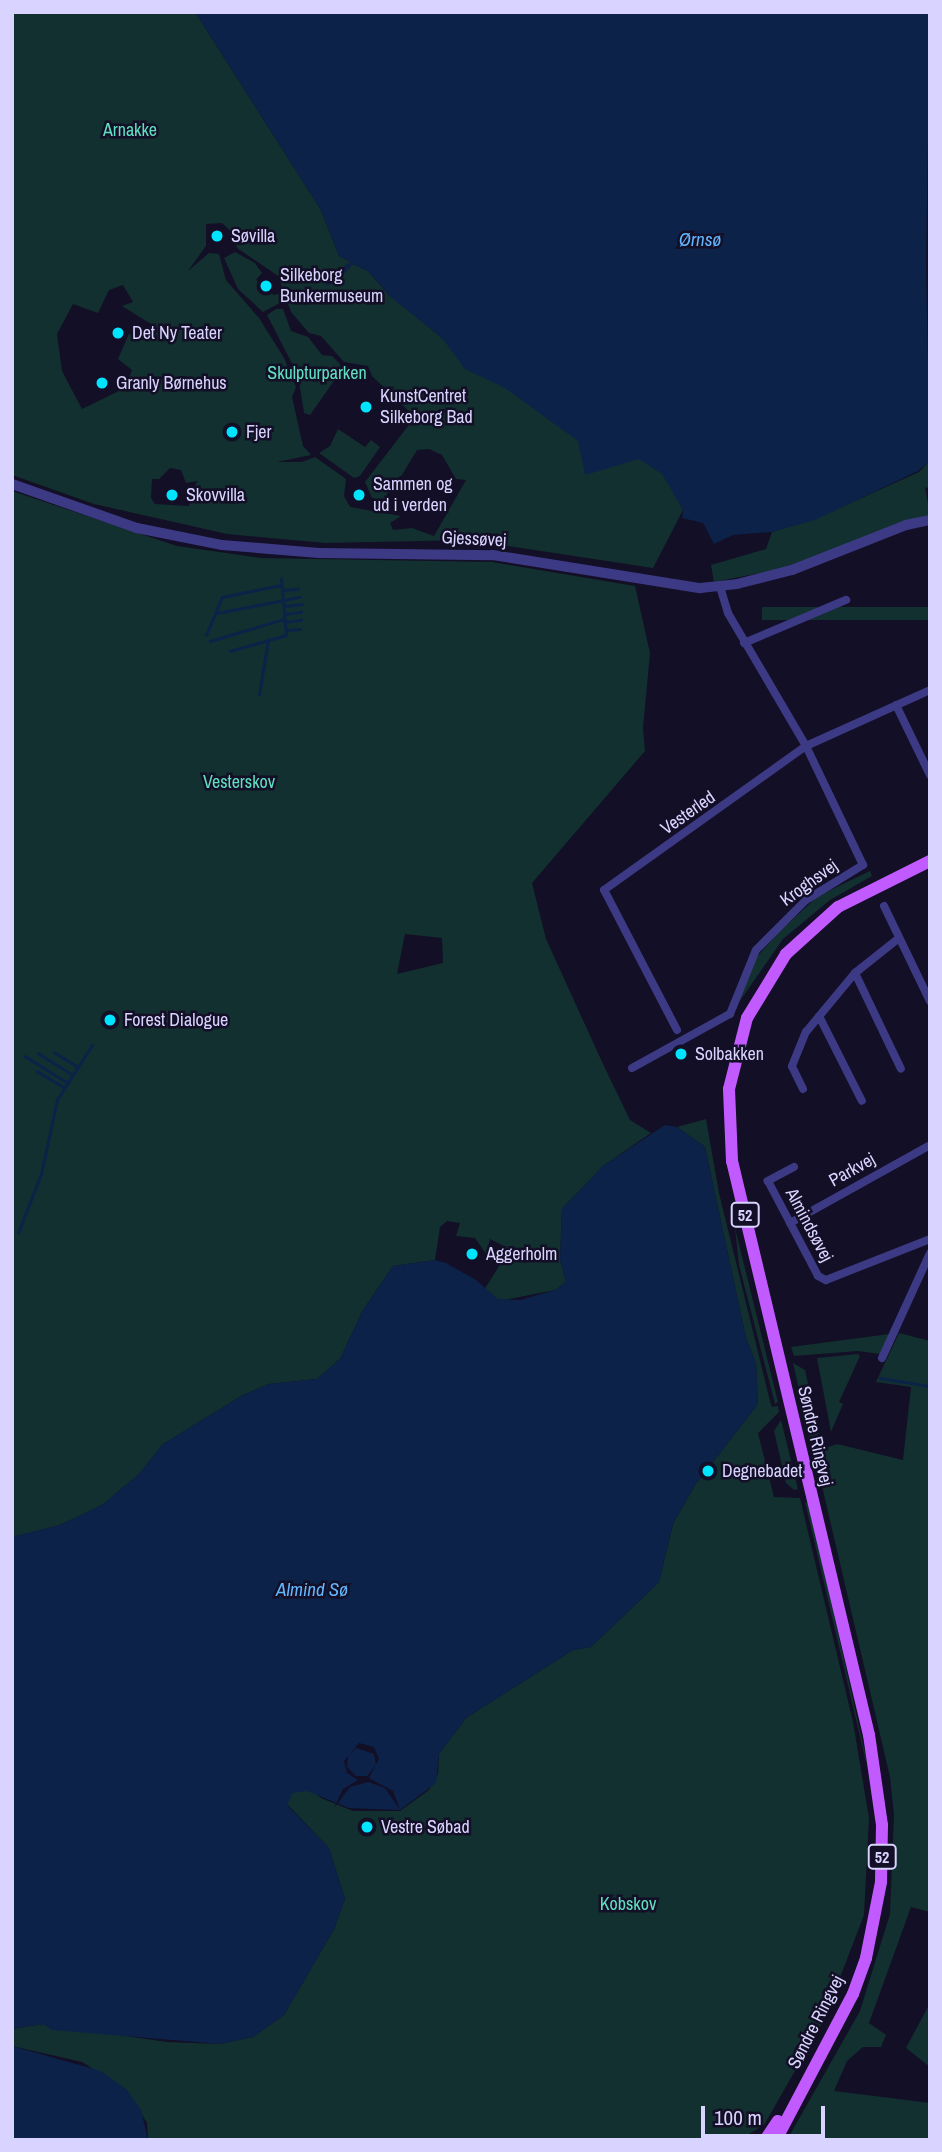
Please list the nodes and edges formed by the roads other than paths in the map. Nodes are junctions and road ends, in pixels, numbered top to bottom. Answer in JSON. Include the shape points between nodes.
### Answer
{"nodes":[{"id":1,"x":12,"y":484,"type":"edge"},
{"id":2,"x":930,"y":520,"type":"edge"},
{"id":3,"x":720,"y":587,"type":"junction"},
{"id":4,"x":846,"y":600,"type":"dead end"},
{"id":5,"x":744,"y":643,"type":"junction"},
{"id":6,"x":930,"y":690,"type":"edge"},
{"id":7,"x":896,"y":705,"type":"junction"},
{"id":8,"x":806,"y":746,"type":"junction"},
{"id":9,"x":930,"y":775,"type":"edge"},
{"id":10,"x":930,"y":861,"type":"edge"},
{"id":11,"x":884,"y":906,"type":"dead end"},
{"id":12,"x":899,"y":938,"type":"junction"},
{"id":13,"x":855,"y":973,"type":"junction"},
{"id":14,"x":930,"y":1001,"type":"edge"},
{"id":15,"x":819,"y":1016,"type":"junction"},
{"id":16,"x":677,"y":1030,"type":"dead end"},
{"id":17,"x":632,"y":1068,"type":"dead end"},
{"id":18,"x":901,"y":1069,"type":"dead end"},
{"id":19,"x":803,"y":1089,"type":"dead end"},
{"id":20,"x":862,"y":1101,"type":"dead end"},
{"id":21,"x":930,"y":1145,"type":"edge"},
{"id":22,"x":794,"y":1167,"type":"dead end"},
{"id":23,"x":790,"y":1223,"type":"junction"},
{"id":24,"x":930,"y":1239,"type":"edge"},
{"id":25,"x":930,"y":1252,"type":"edge"},
{"id":26,"x":882,"y":1358,"type":"dead end"},
{"id":27,"x":798,"y":2092,"type":"junction"},
{"id":28,"x":765,"y":2140,"type":"edge"},
{"id":29,"x":776,"y":2140,"type":"edge"}],
"edges":[{"from":1,"to":3,"type":"street","name":"Gjessøvej","via":[[136,528],[222,545],[287,552],[493,555],[657,584]]},
{"from":2,"to":3,"type":"street","name":"Gjessøvej","via":[[906,525],[812,564]]},
{"from":3,"to":5,"type":"street","name":"Kroghsvej"},
{"from":4,"to":5,"type":"street"},
{"from":5,"to":8,"type":"street","name":"Kroghsvej"},
{"from":6,"to":7,"type":"street","name":"Vesterled"},
{"from":7,"to":8,"type":"street","name":"Vesterled"},
{"from":7,"to":9,"type":"street"},
{"from":8,"to":16,"type":"street","name":"Vesterled","via":[[604,890]]},
{"from":8,"to":17,"type":"street","name":"Kroghsvej","via":[[863,866],[806,900],[755,950],[730,1014]]},
{"from":10,"to":27,"type":"main road","name":"Søndre Ringvej","number":"52","via":[[838,907],[786,954],[747,1018],[729,1089],[732,1161],[869,1735],[882,1825],[881,1882],[866,1958],[853,1994]]},
{"from":11,"to":12,"type":"street"},
{"from":12,"to":13,"type":"street"},
{"from":12,"to":14,"type":"street"},
{"from":13,"to":15,"type":"street"},
{"from":13,"to":18,"type":"street"},
{"from":15,"to":19,"type":"street","via":[[798,1047],[792,1066]]},
{"from":15,"to":20,"type":"street"},
{"from":21,"to":23,"type":"street","name":"Parkvej"},
{"from":22,"to":23,"type":"street","name":"Almindsøvej","via":[[768,1181]]},
{"from":23,"to":24,"type":"street","name":"Almindsøvej","via":[[818,1276],[825,1280]]},
{"from":25,"to":26,"type":"street"},
{"from":27,"to":28,"type":"main road","name":"Søndre Ringvej","number":"52"},
{"from":27,"to":29,"type":"main road","name":"Søndre Ringvej","number":"52"}]}
